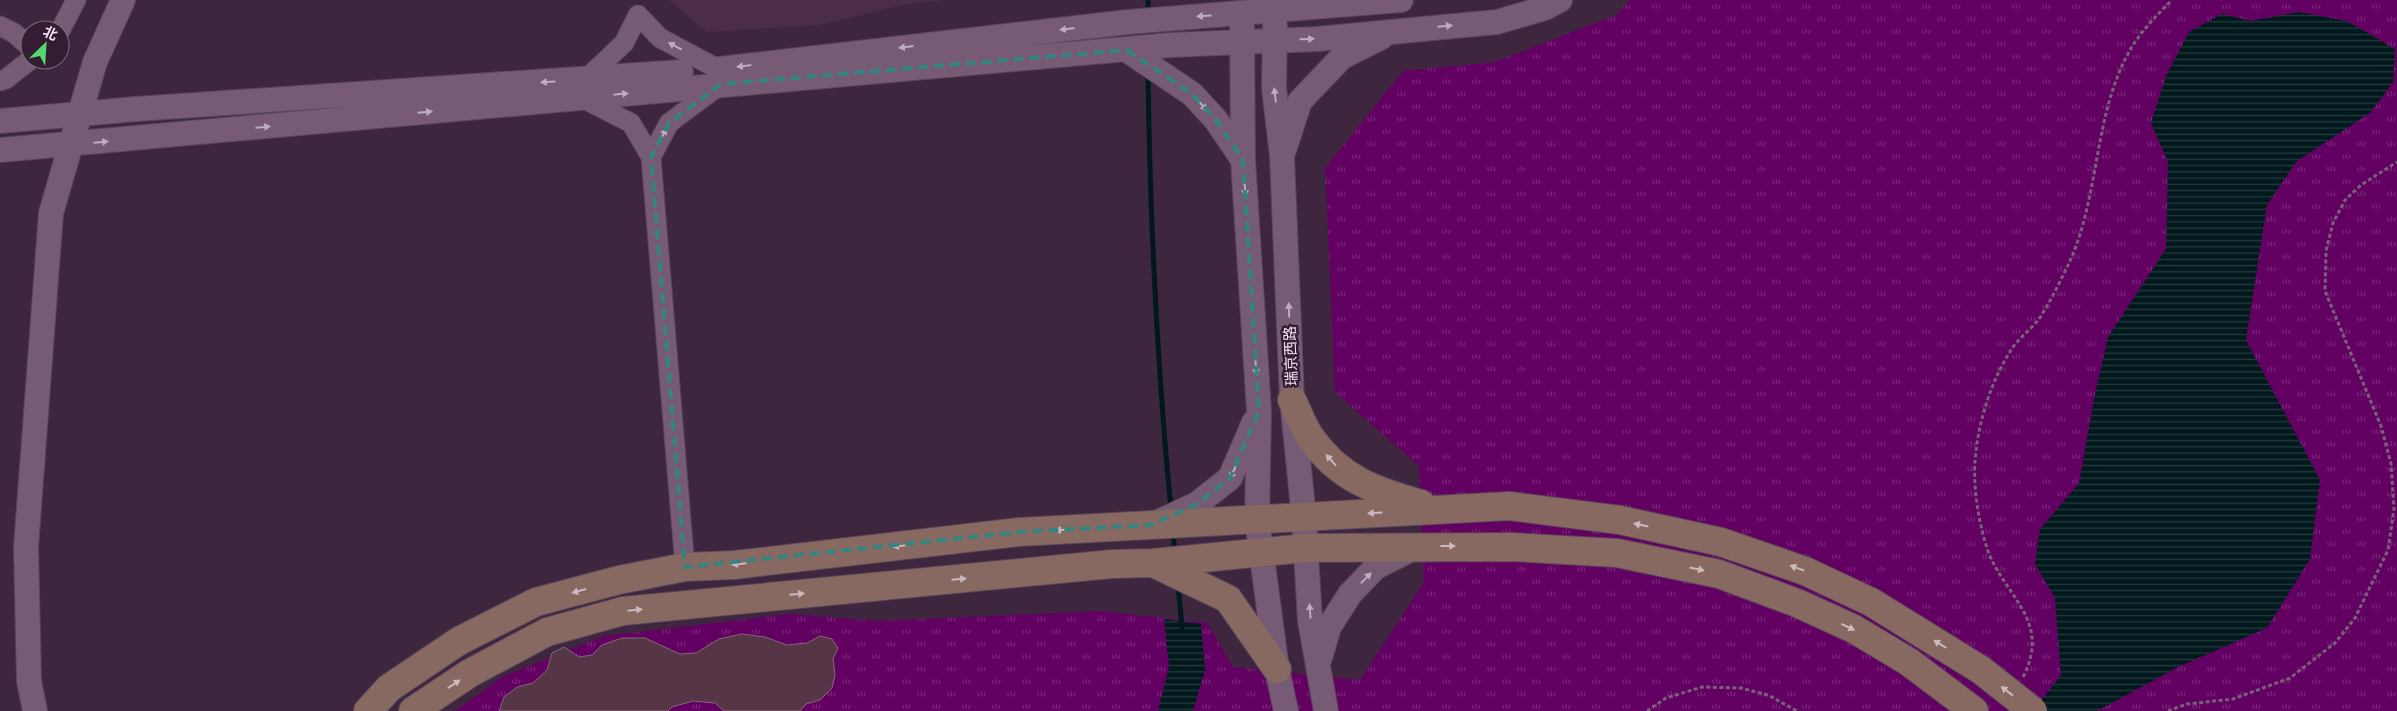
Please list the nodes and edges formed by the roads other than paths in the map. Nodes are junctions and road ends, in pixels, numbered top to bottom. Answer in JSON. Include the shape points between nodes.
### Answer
{"nodes":[{"id":1,"x":76,"y":0,"type":"edge"},
{"id":2,"x":123,"y":0,"type":"edge"},
{"id":3,"x":1391,"y":0,"type":"edge"},
{"id":4,"x":1401,"y":0,"type":"edge"},
{"id":5,"x":1560,"y":0,"type":"edge"},
{"id":6,"x":1275,"y":5,"type":"edge"},
{"id":7,"x":1241,"y":6,"type":"edge"},
{"id":8,"x":638,"y":8,"type":"edge"},
{"id":9,"x":1171,"y":9,"type":"edge"},
{"id":10,"x":65,"y":20,"type":"edge"},
{"id":11,"x":0,"y":26,"type":"edge"},
{"id":12,"x":1396,"y":30,"type":"junction"},
{"id":13,"x":20,"y":39,"type":"edge"},
{"id":14,"x":1274,"y":41,"type":"junction"},
{"id":15,"x":1242,"y":42,"type":"junction"},
{"id":16,"x":1120,"y":51,"type":"junction"},
{"id":17,"x":20,"y":68,"type":"edge"},
{"id":18,"x":720,"y":76,"type":"junction"},
{"id":19,"x":0,"y":81,"type":"edge"},
{"id":20,"x":584,"y":89,"type":"junction"},
{"id":21,"x":80,"y":114,"type":"junction"},
{"id":22,"x":0,"y":122,"type":"edge"},
{"id":23,"x":70,"y":144,"type":"junction"},
{"id":24,"x":0,"y":150,"type":"edge"},
{"id":25,"x":1282,"y":156,"type":"junction"},
{"id":26,"x":652,"y":157,"type":"junction"},
{"id":27,"x":1243,"y":160,"type":"junction"},
{"id":28,"x":1292,"y":400,"type":"junction"},
{"id":29,"x":1259,"y":411,"type":"junction"},
{"id":30,"x":1509,"y":506,"type":"junction"},
{"id":31,"x":1437,"y":508,"type":"junction"},
{"id":32,"x":1304,"y":518,"type":"junction"},
{"id":33,"x":1257,"y":520,"type":"junction"},
{"id":34,"x":1151,"y":525,"type":"junction"},
{"id":35,"x":1019,"y":532,"type":"junction"},
{"id":36,"x":1417,"y":546,"type":"junction"},
{"id":37,"x":1512,"y":546,"type":"junction"},
{"id":38,"x":1305,"y":548,"type":"junction"},
{"id":39,"x":1262,"y":552,"type":"junction"},
{"id":40,"x":1153,"y":563,"type":"junction"},
{"id":41,"x":685,"y":567,"type":"junction"},
{"id":42,"x":1022,"y":574,"type":"junction"},
{"id":43,"x":1318,"y":665,"type":"junction"},
{"id":44,"x":1277,"y":669,"type":"junction"},
{"id":45,"x":1964,"y":704,"type":"edge"},
{"id":46,"x":35,"y":711,"type":"edge"},
{"id":47,"x":368,"y":711,"type":"edge"},
{"id":48,"x":413,"y":711,"type":"edge"},
{"id":49,"x":1286,"y":711,"type":"edge"},
{"id":50,"x":1326,"y":711,"type":"edge"},
{"id":51,"x":2033,"y":711,"type":"edge"}],
"edges":[{"from":1,"to":10,"type":"street"},
{"from":2,"to":21,"type":"street","via":[[95,62]]},
{"from":3,"to":4,"type":"street"},
{"from":3,"to":6,"type":"street"},
{"from":12,"to":5,"type":"street","one_way":true,"via":[[1497,22],[1545,8]]},
{"from":6,"to":7,"type":"street"},
{"from":6,"to":14,"type":"street","name":"瑞京西路"},
{"from":7,"to":9,"type":"street","one_way":true},
{"from":7,"to":15,"type":"street"},
{"from":18,"to":8,"type":"street","one_way":true,"via":[[660,38]]},
{"from":8,"to":20,"type":"street","via":[[624,43]]},
{"from":9,"to":18,"type":"street","one_way":true,"via":[[1122,22]]},
{"from":11,"to":13,"type":"street"},
{"from":14,"to":12,"type":"street","one_way":true},
{"from":12,"to":25,"type":"street","via":[[1342,57],[1300,101]]},
{"from":14,"to":15,"type":"street"},
{"from":25,"to":14,"type":"street","name":"瑞京西路","one_way":true,"via":[[1274,88]]},
{"from":15,"to":16,"type":"street"},
{"from":15,"to":27,"type":"street"},
{"from":16,"to":18,"type":"street"},
{"from":16,"to":27,"type":"street","one_way":true,"via":[[1192,94],[1216,120]]},
{"from":17,"to":19,"type":"street"},
{"from":18,"to":20,"type":"street"},
{"from":26,"to":18,"type":"street","one_way":true,"via":[[669,123]]},
{"from":20,"to":21,"type":"street","one_way":true},
{"from":23,"to":20,"type":"street","one_way":true},
{"from":20,"to":26,"type":"street","via":[[630,123]]},
{"from":21,"to":22,"type":"street"},
{"from":21,"to":23,"type":"street"},
{"from":23,"to":24,"type":"street"},
{"from":23,"to":46,"type":"street","via":[[51,212],[26,547],[29,681]]},
{"from":28,"to":25,"type":"street","name":"瑞京西路","one_way":true},
{"from":26,"to":41,"type":"street"},
{"from":27,"to":29,"type":"street","one_way":true},
{"from":31,"to":28,"type":"main road","one_way":true,"via":[[1388,494],[1343,474],[1310,438]]},
{"from":28,"to":32,"type":"street","name":"瑞京西路"},
{"from":29,"to":33,"type":"street"},
{"from":29,"to":34,"type":"street","one_way":true,"via":[[1230,478],[1197,504]]},
{"from":30,"to":31,"type":"main road"},
{"from":30,"to":37,"type":"main road","via":[[1494,514],[1490,529],[1496,541]]},
{"from":51,"to":30,"type":"main road","one_way":true,"bridge":true,"via":[[1982,670],[1871,602],[1805,571],[1731,545],[1620,520]]},
{"from":31,"to":32,"type":"main road","one_way":true},
{"from":32,"to":33,"type":"main road"},
{"from":32,"to":38,"type":"street","name":"瑞京西路"},
{"from":33,"to":34,"type":"main road"},
{"from":33,"to":39,"type":"street"},
{"from":34,"to":35,"type":"main road","one_way":true},
{"from":35,"to":41,"type":"main road","one_way":true,"via":[[734,565]]},
{"from":35,"to":42,"type":"main road","via":[[1030,537],[1036,550],[1034,564]]},
{"from":36,"to":37,"type":"main road","one_way":true},
{"from":36,"to":38,"type":"main road"},
{"from":43,"to":36,"type":"street","one_way":true,"via":[[1329,627],[1350,594],[1376,567]]},
{"from":37,"to":45,"type":"main road","one_way":true,"via":[[1617,553],[1719,574],[1797,603],[1854,629],[1908,662]]},
{"from":38,"to":39,"type":"main road"},
{"from":43,"to":38,"type":"street","name":"瑞京西路","one_way":true,"via":[[1310,621]]},
{"from":39,"to":40,"type":"main road"},
{"from":39,"to":44,"type":"street"},
{"from":40,"to":42,"type":"main road"},
{"from":40,"to":44,"type":"main road","via":[[1228,599]]},
{"from":41,"to":47,"type":"main road","one_way":true,"via":[[536,602],[459,641],[388,688]]},
{"from":48,"to":42,"type":"main road","one_way":true,"via":[[470,673],[547,632],[623,611]]},
{"from":43,"to":50,"type":"street","name":"瑞京西路"},
{"from":44,"to":49,"type":"street"}]}
